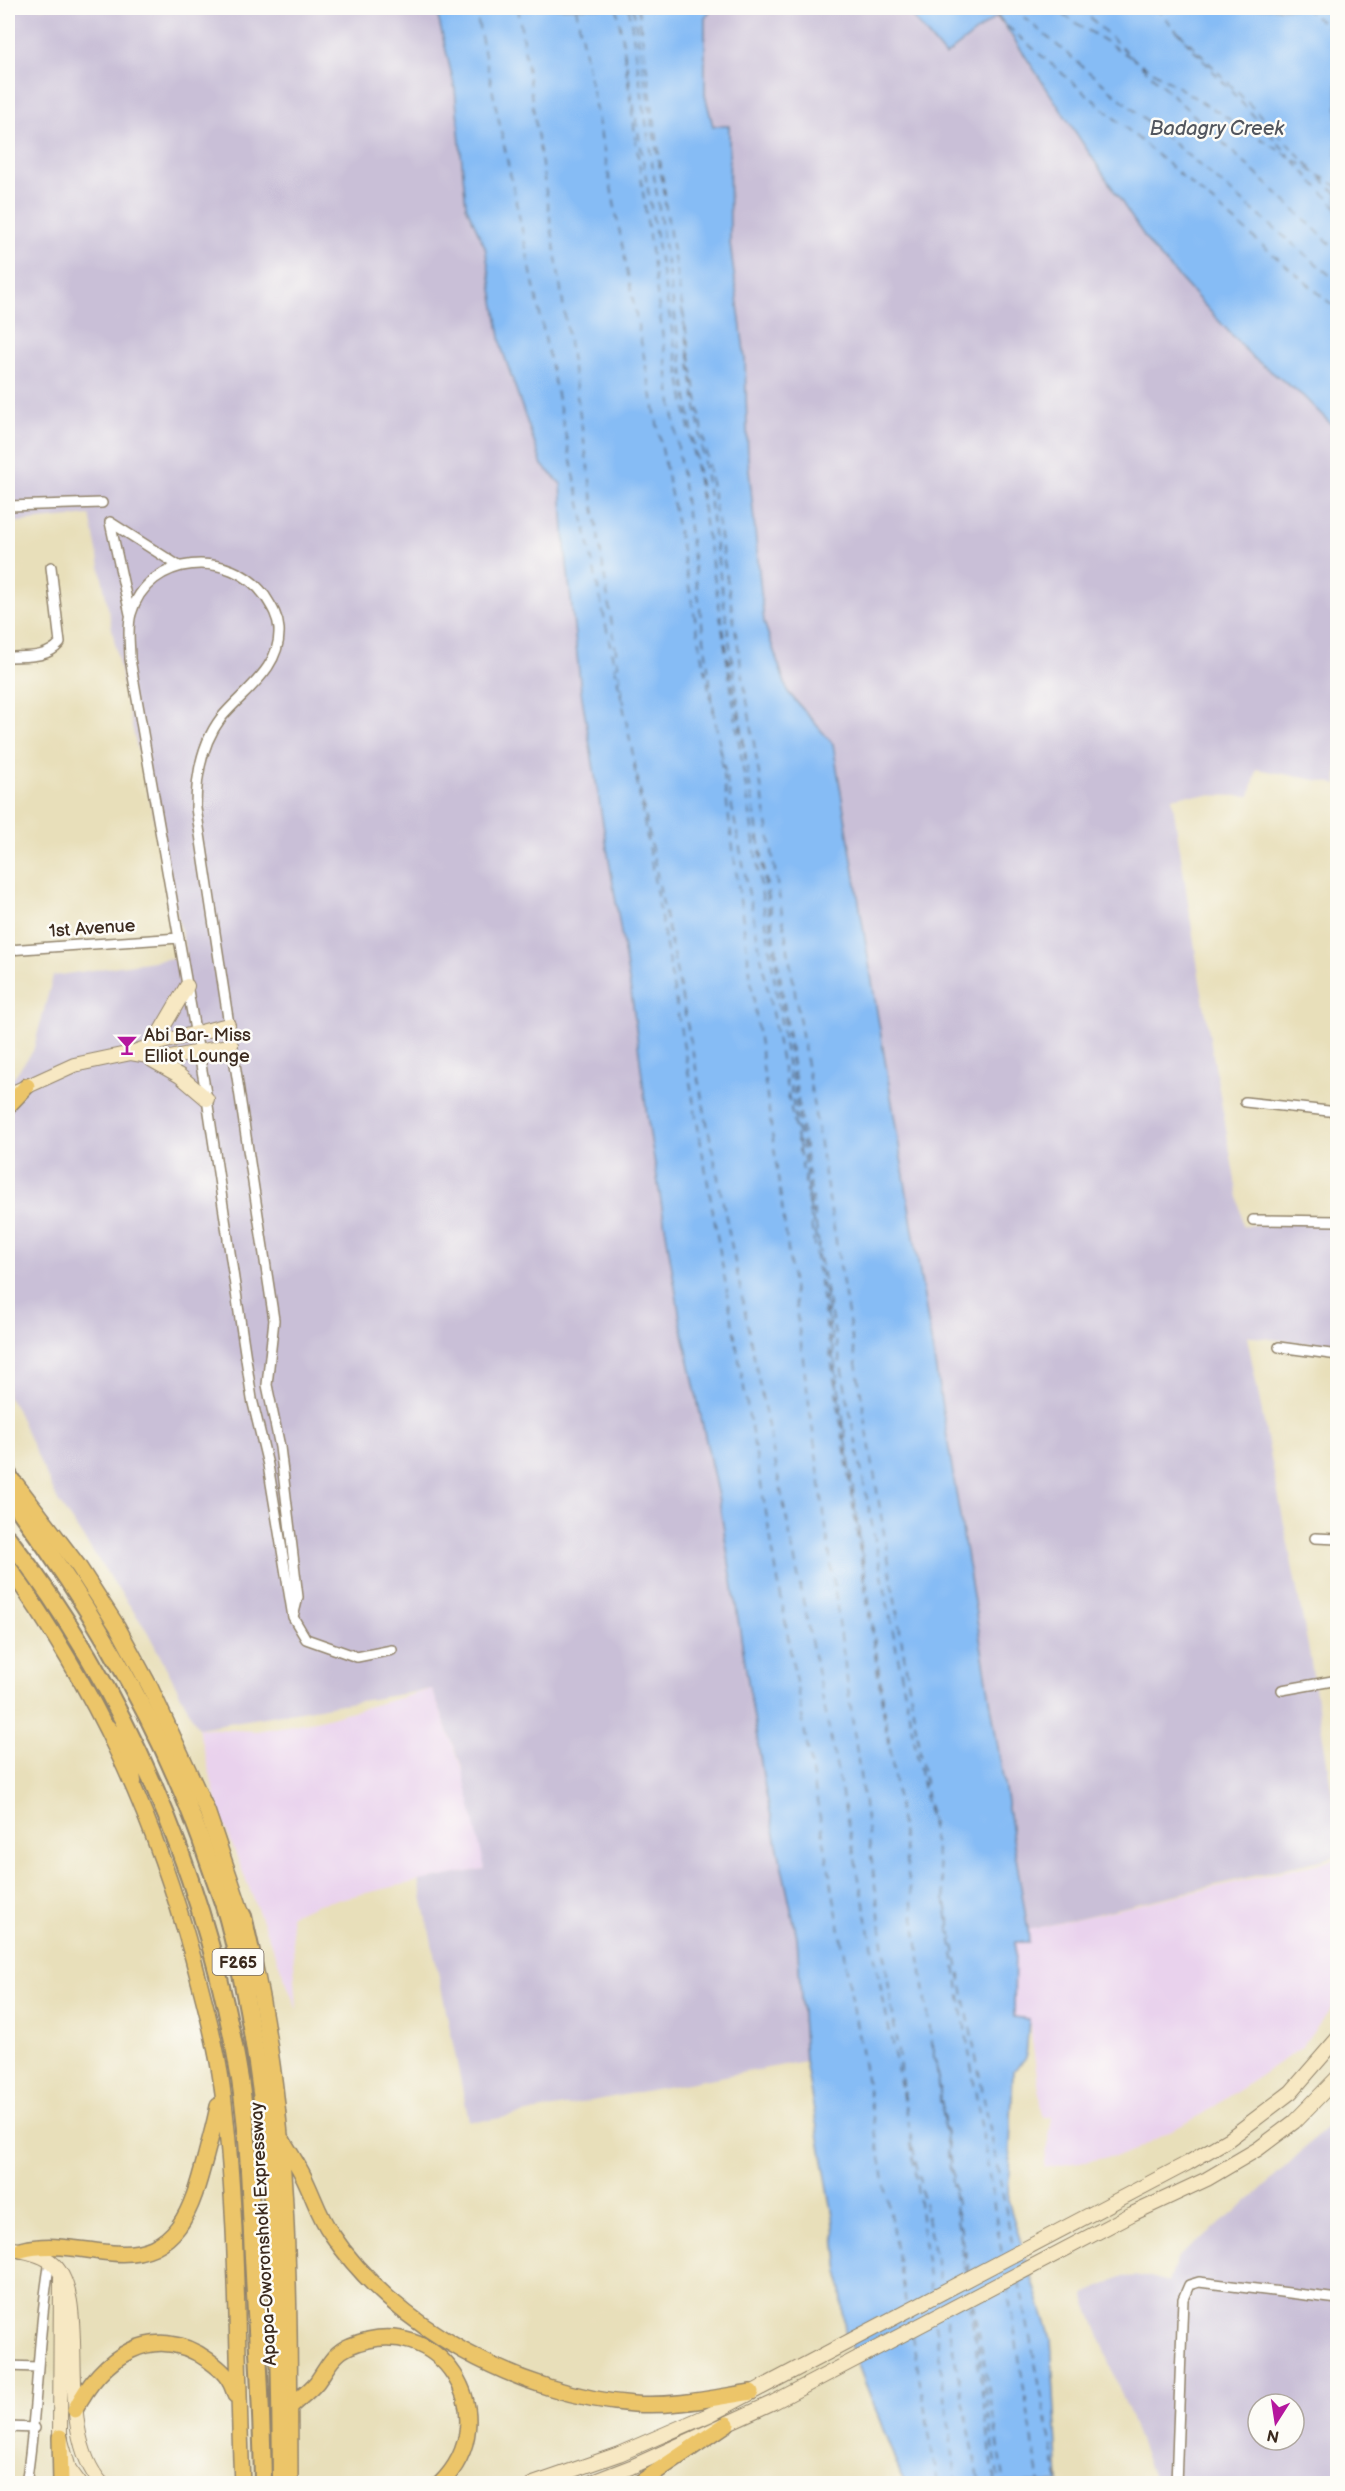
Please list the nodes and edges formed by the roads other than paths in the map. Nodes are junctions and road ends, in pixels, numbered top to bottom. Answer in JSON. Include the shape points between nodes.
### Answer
{"nodes":[{"id":1,"x":102,"y":504,"type":"dead end"},
{"id":2,"x":8,"y":506,"type":"edge"},
{"id":3,"x":179,"y":566,"type":"junction"},
{"id":4,"x":51,"y":567,"type":"dead end"},
{"id":5,"x":130,"y":616,"type":"junction"},
{"id":6,"x":8,"y":657,"type":"edge"},
{"id":7,"x":179,"y":938,"type":"junction"},
{"id":8,"x":8,"y":950,"type":"edge"},
{"id":9,"x":187,"y":986,"type":"junction"},
{"id":10,"x":228,"y":1025,"type":"junction"},
{"id":11,"x":194,"y":1033,"type":"junction"},
{"id":12,"x":231,"y":1045,"type":"junction"},
{"id":13,"x":198,"y":1051,"type":"junction"},
{"id":14,"x":151,"y":1052,"type":"junction"},
{"id":15,"x":27,"y":1086,"type":"junction"},
{"id":16,"x":8,"y":1095,"type":"edge"},
{"id":17,"x":207,"y":1099,"type":"junction"},
{"id":18,"x":1245,"y":1102,"type":"dead end"},
{"id":19,"x":8,"y":1106,"type":"edge"},
{"id":20,"x":1338,"y":1112,"type":"edge"},
{"id":21,"x":1253,"y":1220,"type":"dead end"},
{"id":22,"x":1338,"y":1221,"type":"edge"},
{"id":23,"x":1279,"y":1347,"type":"dead end"},
{"id":24,"x":1338,"y":1355,"type":"edge"},
{"id":25,"x":8,"y":1473,"type":"edge"},
{"id":26,"x":11,"y":1491,"type":"edge"},
{"id":27,"x":28,"y":1511,"type":"junction"},
{"id":28,"x":8,"y":1538,"type":"edge"},
{"id":29,"x":1315,"y":1538,"type":"dead end"},
{"id":30,"x":1338,"y":1539,"type":"edge"},
{"id":31,"x":8,"y":1566,"type":"edge"},
{"id":32,"x":293,"y":1617,"type":"junction"},
{"id":33,"x":392,"y":1650,"type":"dead end"},
{"id":34,"x":1338,"y":1680,"type":"edge"},
{"id":35,"x":1282,"y":1690,"type":"dead end"},
{"id":36,"x":125,"y":1725,"type":"junction"},
{"id":37,"x":107,"y":1727,"type":"junction"},
{"id":38,"x":131,"y":1754,"type":"junction"},
{"id":39,"x":153,"y":1781,"type":"junction"},
{"id":40,"x":133,"y":1782,"type":"junction"},
{"id":41,"x":236,"y":1918,"type":"junction"},
{"id":42,"x":253,"y":1960,"type":"junction"},
{"id":43,"x":259,"y":1983,"type":"junction"},
{"id":44,"x":246,"y":1995,"type":"junction"},
{"id":45,"x":1338,"y":2038,"type":"edge"},
{"id":46,"x":1338,"y":2077,"type":"edge"},
{"id":47,"x":222,"y":2085,"type":"junction"},
{"id":48,"x":282,"y":2139,"type":"junction"},
{"id":49,"x":14,"y":2249,"type":"edge"},
{"id":50,"x":50,"y":2260,"type":"junction"},
{"id":51,"x":61,"y":2275,"type":"junction"},
{"id":52,"x":1338,"y":2299,"type":"edge"},
{"id":53,"x":8,"y":2366,"type":"edge"},
{"id":54,"x":38,"y":2367,"type":"junction"},
{"id":55,"x":758,"y":2389,"type":"junction"},
{"id":56,"x":238,"y":2407,"type":"junction"},
{"id":57,"x":290,"y":2407,"type":"junction"},
{"id":58,"x":75,"y":2410,"type":"junction"},
{"id":59,"x":727,"y":2424,"type":"junction"},
{"id":60,"x":8,"y":2427,"type":"edge"},
{"id":61,"x":35,"y":2428,"type":"junction"},
{"id":62,"x":60,"y":2437,"type":"junction"},
{"id":63,"x":26,"y":2484,"type":"edge"},
{"id":64,"x":61,"y":2484,"type":"edge"},
{"id":65,"x":80,"y":2484,"type":"edge"},
{"id":66,"x":102,"y":2484,"type":"edge"},
{"id":67,"x":242,"y":2484,"type":"edge"},
{"id":68,"x":263,"y":2484,"type":"edge"},
{"id":69,"x":281,"y":2484,"type":"edge"},
{"id":70,"x":290,"y":2484,"type":"edge"},
{"id":71,"x":440,"y":2484,"type":"edge"},
{"id":72,"x":532,"y":2484,"type":"edge"},
{"id":73,"x":587,"y":2484,"type":"edge"},
{"id":74,"x":638,"y":2484,"type":"edge"},
{"id":75,"x":1176,"y":2484,"type":"edge"}],
"edges":[{"from":1,"to":2,"type":"street"},
{"from":3,"to":5,"type":"street","via":[[146,586]]},
{"from":3,"to":5,"type":"street","via":[[110,522]]},
{"from":3,"to":10,"type":"street","via":[[196,562],[225,566],[249,578],[275,611],[279,630],[268,668],[220,719],[206,745],[196,784],[196,808]]},
{"from":4,"to":6,"type":"street","via":[[60,643],[43,655]]},
{"from":5,"to":7,"type":"street","via":[[130,659]]},
{"from":7,"to":8,"type":"street","name":"1st Avenue"},
{"from":7,"to":9,"type":"street"},
{"from":9,"to":11,"type":"street"},
{"from":9,"to":14,"type":"main road"},
{"from":10,"to":11,"type":"main road"},
{"from":10,"to":12,"type":"street"},
{"from":11,"to":13,"type":"street"},
{"from":11,"to":14,"type":"main road"},
{"from":12,"to":13,"type":"main road"},
{"from":12,"to":32,"type":"street","via":[[274,1320],[267,1385],[280,1447],[298,1597]]},
{"from":13,"to":14,"type":"main road","via":[[165,1059]]},
{"from":13,"to":17,"type":"street"},
{"from":14,"to":15,"type":"main road","via":[[74,1065]]},
{"from":14,"to":17,"type":"main road"},
{"from":15,"to":16,"type":"main road"},
{"from":15,"to":19,"type":"main road"},
{"from":17,"to":32,"type":"street","via":[[252,1399],[268,1465]]},
{"from":18,"to":20,"type":"street"},
{"from":21,"to":22,"type":"street"},
{"from":23,"to":24,"type":"street"},
{"from":25,"to":26,"type":"highway","name":"Apapa-Oworonshoki Expressway"},
{"from":25,"to":27,"type":"main road","name":"Apapa-Oworonshoki Expressway"},
{"from":26,"to":27,"type":"highway","name":"Apapa-Oworonshoki Expressway","number":"F265"},
{"from":27,"to":41,"type":"highway","name":"Apapa-Oworonshoki Expressway","number":"F265","via":[[153,1727]]},
{"from":28,"to":36,"type":"highway","name":"Apapa-Oworonshoki Expressway","number":"F265","via":[[83,1649]]},
{"from":29,"to":30,"type":"street"},
{"from":31,"to":37,"type":"main road","name":"Apapa-Oworonshoki Expressway","via":[[68,1656]]},
{"from":32,"to":33,"type":"street","via":[[306,1639],[357,1657]]},
{"from":34,"to":35,"type":"street"},
{"from":36,"to":38,"type":"highway"},
{"from":36,"to":39,"type":"highway","name":"Apapa-Oworonshoki Expressway","number":"F265"},
{"from":37,"to":38,"type":"highway"},
{"from":37,"to":40,"type":"main road","name":"Apapa-Oworonshoki Expressway"},
{"from":38,"to":39,"type":"highway"},
{"from":38,"to":40,"type":"highway"},
{"from":39,"to":68,"type":"highway","name":"Apapa-Oworonshoki Expressway","number":"F265","via":[[204,1920],[237,2065],[251,2218]]},
{"from":40,"to":47,"type":"main road","name":"Apapa-Oworonshoki Expressway","via":[[177,1898],[206,2005]]},
{"from":41,"to":42,"type":"highway"},
{"from":41,"to":43,"type":"main road","name":"Apapa-Oworonshoki Expressway"},
{"from":41,"to":44,"type":"highway","name":"Apapa-Oworonshoki Expressway","number":"F265"},
{"from":42,"to":43,"type":"highway"},
{"from":42,"to":44,"type":"highway"},
{"from":43,"to":48,"type":"main road","name":"Apapa-Oworonshoki Expressway"},
{"from":44,"to":69,"type":"highway","name":"Apapa-Oworonshoki Expressway","number":"F265","via":[[262,2085],[273,2211]]},
{"from":45,"to":55,"type":"main road","via":[[1292,2092],[1188,2163]]},
{"from":46,"to":59,"type":"main road","via":[[1301,2116],[1258,2149],[1207,2179]]},
{"from":47,"to":49,"type":"main road","via":[[194,2197],[171,2238],[132,2253],[37,2245]]},
{"from":47,"to":56,"type":"main road","name":"Apapa-Oworonshoki Expressway","via":[[235,2235]]},
{"from":48,"to":55,"type":"main road","via":[[307,2183],[316,2209],[349,2258],[398,2306],[480,2359],[538,2385],[602,2401],[666,2404]]},
{"from":48,"to":57,"type":"main road","name":"Apapa-Oworonshoki Expressway"},
{"from":49,"to":50,"type":"main road"},
{"from":50,"to":51,"type":"main road"},
{"from":50,"to":54,"type":"street"},
{"from":51,"to":58,"type":"main road","via":[[70,2295]]},
{"from":51,"to":62,"type":"main road"},
{"from":52,"to":75,"type":"street","via":[[1199,2282],[1189,2285],[1182,2299]]},
{"from":53,"to":54,"type":"street"},
{"from":54,"to":61,"type":"street"},
{"from":55,"to":72,"type":"main road","via":[[628,2451]]},
{"from":56,"to":58,"type":"main road","via":[[232,2381],[219,2367],[197,2351],[162,2344],[143,2345],[105,2366]]},
{"from":56,"to":67,"type":"main road","name":"Apapa-Oworonshoki Expressway"},
{"from":57,"to":70,"type":"main road","name":"Apapa-Oworonshoki Expressway"},
{"from":57,"to":71,"type":"main road","via":[[336,2355],[350,2346],[390,2337],[435,2353],[463,2387],[469,2408],[462,2453]]},
{"from":58,"to":66,"type":"main road","via":[[84,2459]]},
{"from":59,"to":73,"type":"main road"},
{"from":59,"to":74,"type":"main road"},
{"from":60,"to":61,"type":"street"},
{"from":61,"to":63,"type":"street"},
{"from":62,"to":64,"type":"main road"},
{"from":62,"to":65,"type":"main road","via":[[69,2469]]}]}
